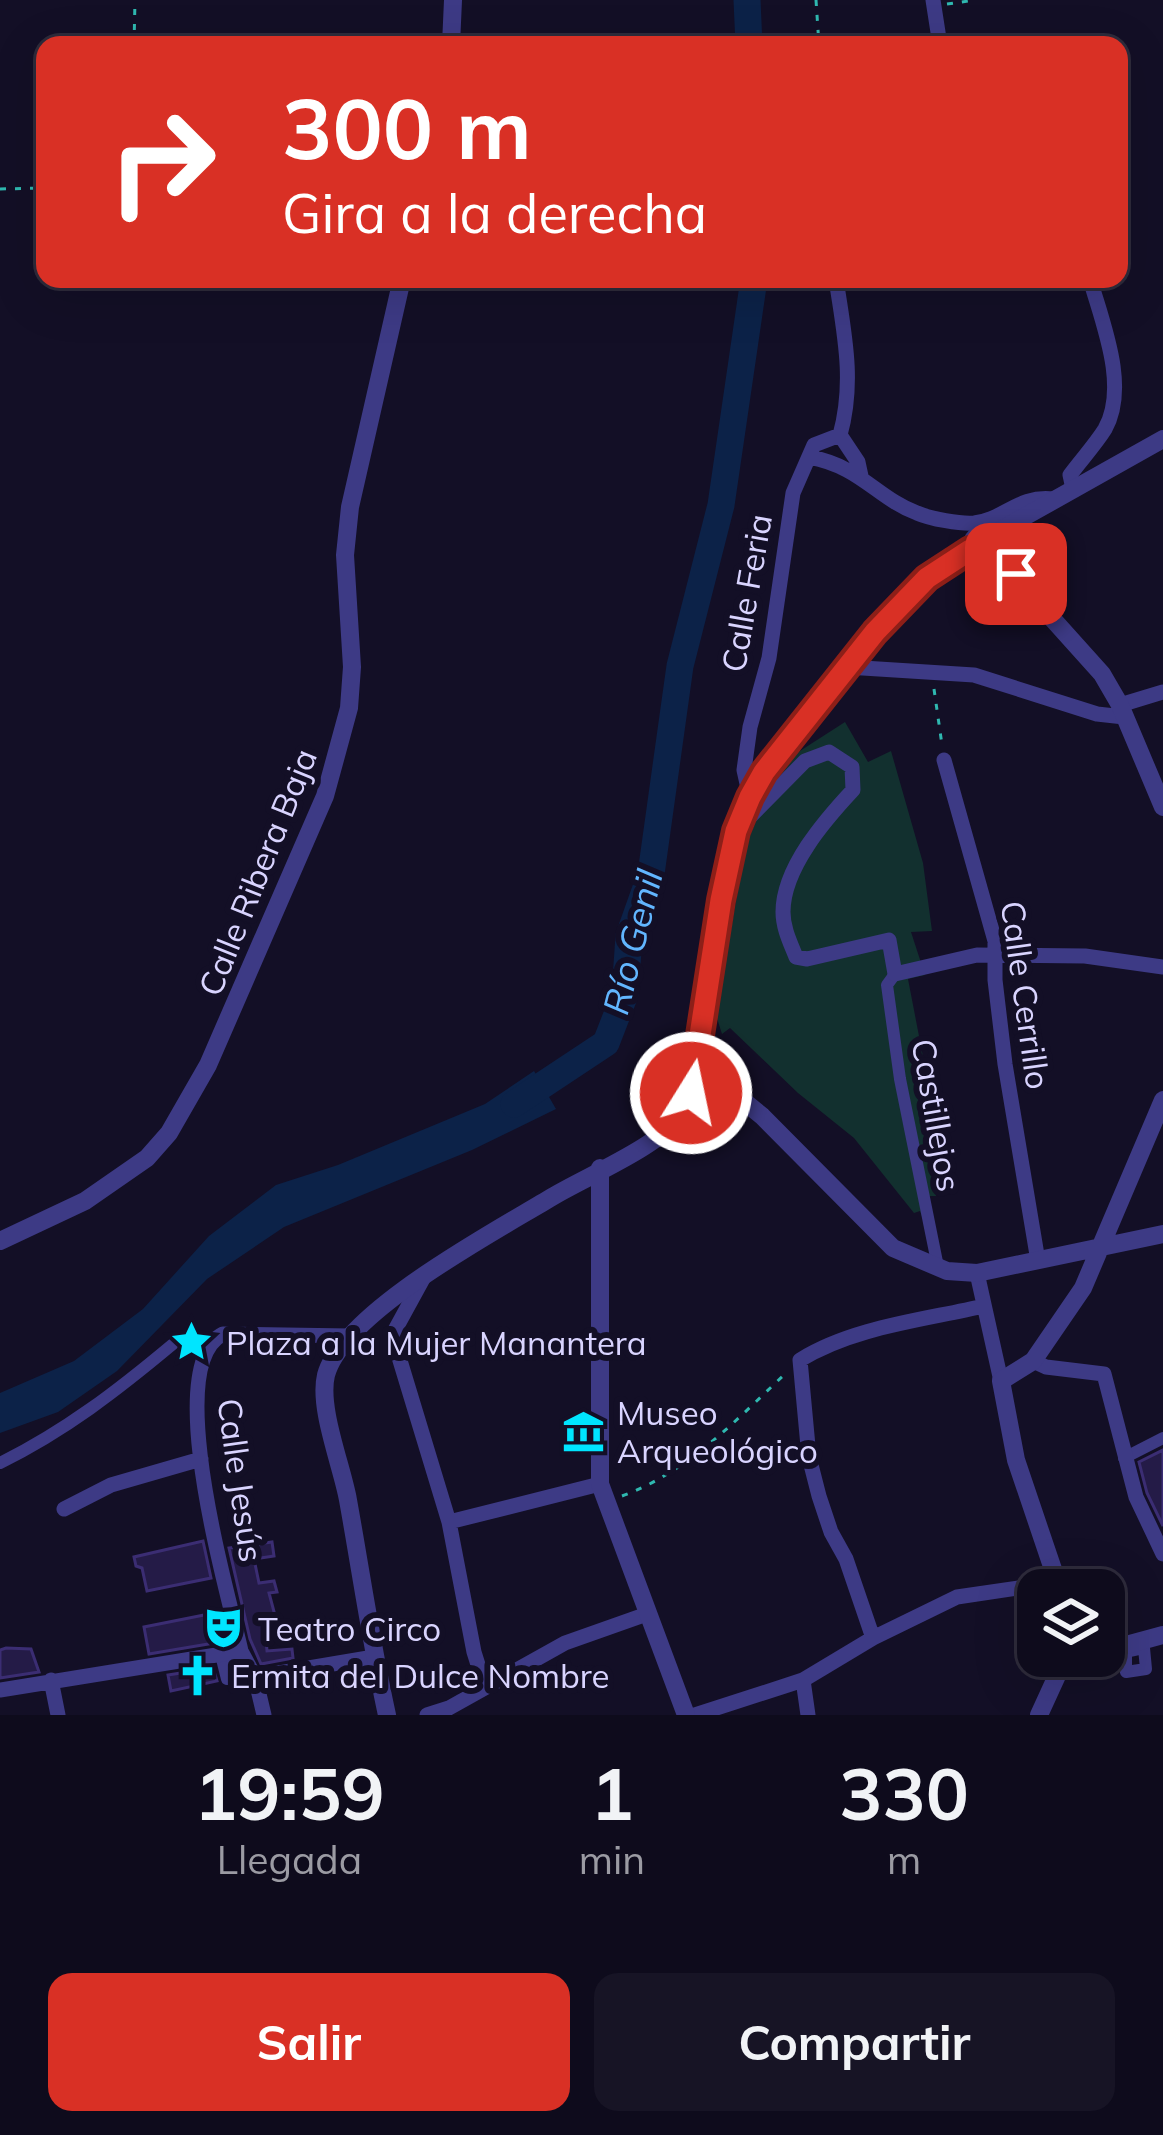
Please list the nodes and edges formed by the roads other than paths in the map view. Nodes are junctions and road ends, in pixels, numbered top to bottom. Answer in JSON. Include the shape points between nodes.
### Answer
{"nodes":[{"id":1,"x":453,"y":0,"type":"edge"},
{"id":2,"x":933,"y":3,"type":"edge"},
{"id":3,"x":451,"y":36,"type":"edge"},
{"id":4,"x":938,"y":36,"type":"edge"},
{"id":5,"x":400,"y":288,"type":"edge"},
{"id":6,"x":837,"y":288,"type":"edge"},
{"id":7,"x":1093,"y":288,"type":"edge"},
{"id":8,"x":839,"y":435,"type":"junction"},
{"id":9,"x":1163,"y":439,"type":"edge"},
{"id":10,"x":809,"y":457,"type":"junction"},
{"id":11,"x":861,"y":476,"type":"junction"},
{"id":12,"x":1073,"y":489,"type":"junction"},
{"id":13,"x":1054,"y":499,"type":"junction"},
{"id":14,"x":992,"y":535,"type":"junction"},
{"id":15,"x":970,"y":550,"type":"junction"},
{"id":16,"x":997,"y":556,"type":"junction"},
{"id":17,"x":847,"y":667,"type":"junction"},
{"id":18,"x":1163,"y":692,"type":"edge"},
{"id":19,"x":1122,"y":711,"type":"junction"},
{"id":20,"x":944,"y":760,"type":"road end"},
{"id":21,"x":750,"y":797,"type":"junction"},
{"id":22,"x":1163,"y":807,"type":"edge"},
{"id":23,"x":736,"y":831,"type":"junction"},
{"id":24,"x":994,"y":957,"type":"junction"},
{"id":25,"x":1163,"y":967,"type":"edge"},
{"id":26,"x":895,"y":974,"type":"junction"},
{"id":27,"x":696,"y":1074,"type":"junction"},
{"id":28,"x":1163,"y":1100,"type":"edge"},
{"id":29,"x":600,"y":1168,"type":"junction"},
{"id":30,"x":1163,"y":1234,"type":"edge"},
{"id":31,"x":0,"y":1241,"type":"edge"},
{"id":32,"x":1102,"y":1247,"type":"junction"},
{"id":33,"x":1038,"y":1261,"type":"junction"},
{"id":34,"x":938,"y":1267,"type":"junction"},
{"id":35,"x":977,"y":1273,"type":"junction"},
{"id":36,"x":426,"y":1274,"type":"junction"},
{"id":37,"x":984,"y":1306,"type":"junction"},
{"id":38,"x":350,"y":1336,"type":"junction"},
{"id":39,"x":173,"y":1343,"type":"dead end"},
{"id":40,"x":1034,"y":1360,"type":"junction"},
{"id":41,"x":1001,"y":1381,"type":"junction"},
{"id":42,"x":1163,"y":1438,"type":"edge"},
{"id":43,"x":1124,"y":1458,"type":"junction"},
{"id":44,"x":201,"y":1459,"type":"junction"},
{"id":45,"x":0,"y":1463,"type":"edge"},
{"id":46,"x":602,"y":1493,"type":"junction"},
{"id":47,"x":64,"y":1509,"type":"dead end"},
{"id":48,"x":449,"y":1522,"type":"junction"},
{"id":49,"x":1163,"y":1554,"type":"edge"},
{"id":50,"x":1053,"y":1569,"type":"edge"},
{"id":51,"x":1017,"y":1591,"type":"edge"},
{"id":52,"x":647,"y":1614,"type":"junction"},
{"id":53,"x":1163,"y":1635,"type":"edge"},
{"id":54,"x":873,"y":1638,"type":"junction"},
{"id":55,"x":1125,"y":1646,"type":"edge"},
{"id":56,"x":242,"y":1651,"type":"junction"},
{"id":57,"x":374,"y":1657,"type":"junction"},
{"id":58,"x":255,"y":1677,"type":"junction"},
{"id":59,"x":1056,"y":1677,"type":"edge"},
{"id":60,"x":803,"y":1679,"type":"junction"},
{"id":61,"x":51,"y":1681,"type":"junction"},
{"id":62,"x":485,"y":1687,"type":"junction"},
{"id":63,"x":0,"y":1690,"type":"edge"},
{"id":64,"x":58,"y":1715,"type":"edge"},
{"id":65,"x":264,"y":1715,"type":"edge"},
{"id":66,"x":387,"y":1715,"type":"edge"},
{"id":67,"x":427,"y":1715,"type":"edge"},
{"id":68,"x":686,"y":1715,"type":"edge"},
{"id":69,"x":808,"y":1715,"type":"edge"},
{"id":70,"x":1039,"y":1715,"type":"edge"}],
"edges":[{"from":1,"to":3,"type":"street"},
{"from":2,"to":4,"type":"street"},
{"from":5,"to":31,"type":"street","name":"Calle Ribera Baja","via":[[350,507],[349,707],[325,796],[208,1065],[169,1132],[86,1202]]},
{"from":6,"to":8,"type":"street","via":[[850,365]]},
{"from":7,"to":12,"type":"street","via":[[1113,391],[1108,425],[1070,475]]},
{"from":8,"to":10,"type":"street","via":[[814,445]]},
{"from":8,"to":11,"type":"street"},
{"from":9,"to":12,"type":"street"},
{"from":10,"to":11,"type":"street"},
{"from":10,"to":21,"type":"street","name":"Calle Feria","via":[[794,493],[750,727]]},
{"from":11,"to":13,"type":"street","via":[[917,513],[975,523],[1032,497]]},
{"from":12,"to":13,"type":"street"},
{"from":13,"to":14,"type":"street"},
{"from":14,"to":15,"type":"street","via":[[979,534]]},
{"from":14,"to":16,"type":"street"},
{"from":15,"to":16,"type":"street","via":[[984,562]]},
{"from":15,"to":17,"type":"street","via":[[910,592]]},
{"from":16,"to":19,"type":"street","via":[[1102,674]]},
{"from":17,"to":19,"type":"street","via":[[974,675],[1097,714]]},
{"from":17,"to":21,"type":"street"},
{"from":18,"to":19,"type":"street"},
{"from":19,"to":22,"type":"street"},
{"from":20,"to":24,"type":"street","name":"Calle Cerrillo"},
{"from":21,"to":23,"type":"street"},
{"from":23,"to":26,"type":"street","via":[[805,761],[829,752],[841,757],[852,767],[853,790],[790,884],[786,934],[796,957],[807,959],[889,940]]},
{"from":23,"to":27,"type":"street"},
{"from":24,"to":25,"type":"street","via":[[1085,956]]},
{"from":24,"to":26,"type":"street"},
{"from":24,"to":33,"type":"street","name":"Calle Cerrillo"},
{"from":26,"to":34,"type":"street","name":"Castillejos","via":[[887,985],[900,1079]]},
{"from":27,"to":29,"type":"street","via":[[672,1125]]},
{"from":27,"to":34,"type":"street","via":[[719,1081],[762,1116],[893,1248]]},
{"from":28,"to":32,"type":"street"},
{"from":29,"to":36,"type":"street"},
{"from":29,"to":46,"type":"street"},
{"from":30,"to":32,"type":"street"},
{"from":32,"to":33,"type":"street"},
{"from":32,"to":40,"type":"street"},
{"from":33,"to":35,"type":"street"},
{"from":34,"to":35,"type":"street"},
{"from":35,"to":37,"type":"street"},
{"from":36,"to":38,"type":"street"},
{"from":36,"to":48,"type":"street","via":[[395,1330],[395,1345]]},
{"from":37,"to":41,"type":"street"},
{"from":37,"to":54,"type":"street","via":[[842,1340],[800,1360],[819,1496]]},
{"from":38,"to":44,"type":"street","name":"Calle Jesús","via":[[211,1340],[201,1359],[196,1418]]},
{"from":38,"to":57,"type":"street","via":[[326,1375],[325,1398]]},
{"from":39,"to":45,"type":"street","via":[[107,1400]]},
{"from":40,"to":41,"type":"street"},
{"from":40,"to":43,"type":"street","via":[[1104,1374]]},
{"from":41,"to":50,"type":"street","via":[[1016,1460]]},
{"from":42,"to":43,"type":"street"},
{"from":43,"to":49,"type":"street"},
{"from":44,"to":47,"type":"street","via":[[112,1485]]},
{"from":44,"to":56,"type":"street","name":"Calle Jesús"},
{"from":46,"to":48,"type":"street"},
{"from":46,"to":52,"type":"street"},
{"from":48,"to":62,"type":"street"},
{"from":51,"to":54,"type":"street","via":[[957,1597]]},
{"from":52,"to":62,"type":"street","via":[[565,1643]]},
{"from":52,"to":68,"type":"street"},
{"from":53,"to":55,"type":"street"},
{"from":54,"to":60,"type":"street"},
{"from":56,"to":58,"type":"street","name":"Calle Jesús"},
{"from":56,"to":61,"type":"street"},
{"from":57,"to":58,"type":"street"},
{"from":57,"to":66,"type":"street"},
{"from":58,"to":65,"type":"street","name":"Calle Jesús"},
{"from":59,"to":70,"type":"street"},
{"from":60,"to":68,"type":"street"},
{"from":60,"to":69,"type":"street"},
{"from":61,"to":63,"type":"street"},
{"from":61,"to":64,"type":"street"},
{"from":62,"to":67,"type":"street"}]}
